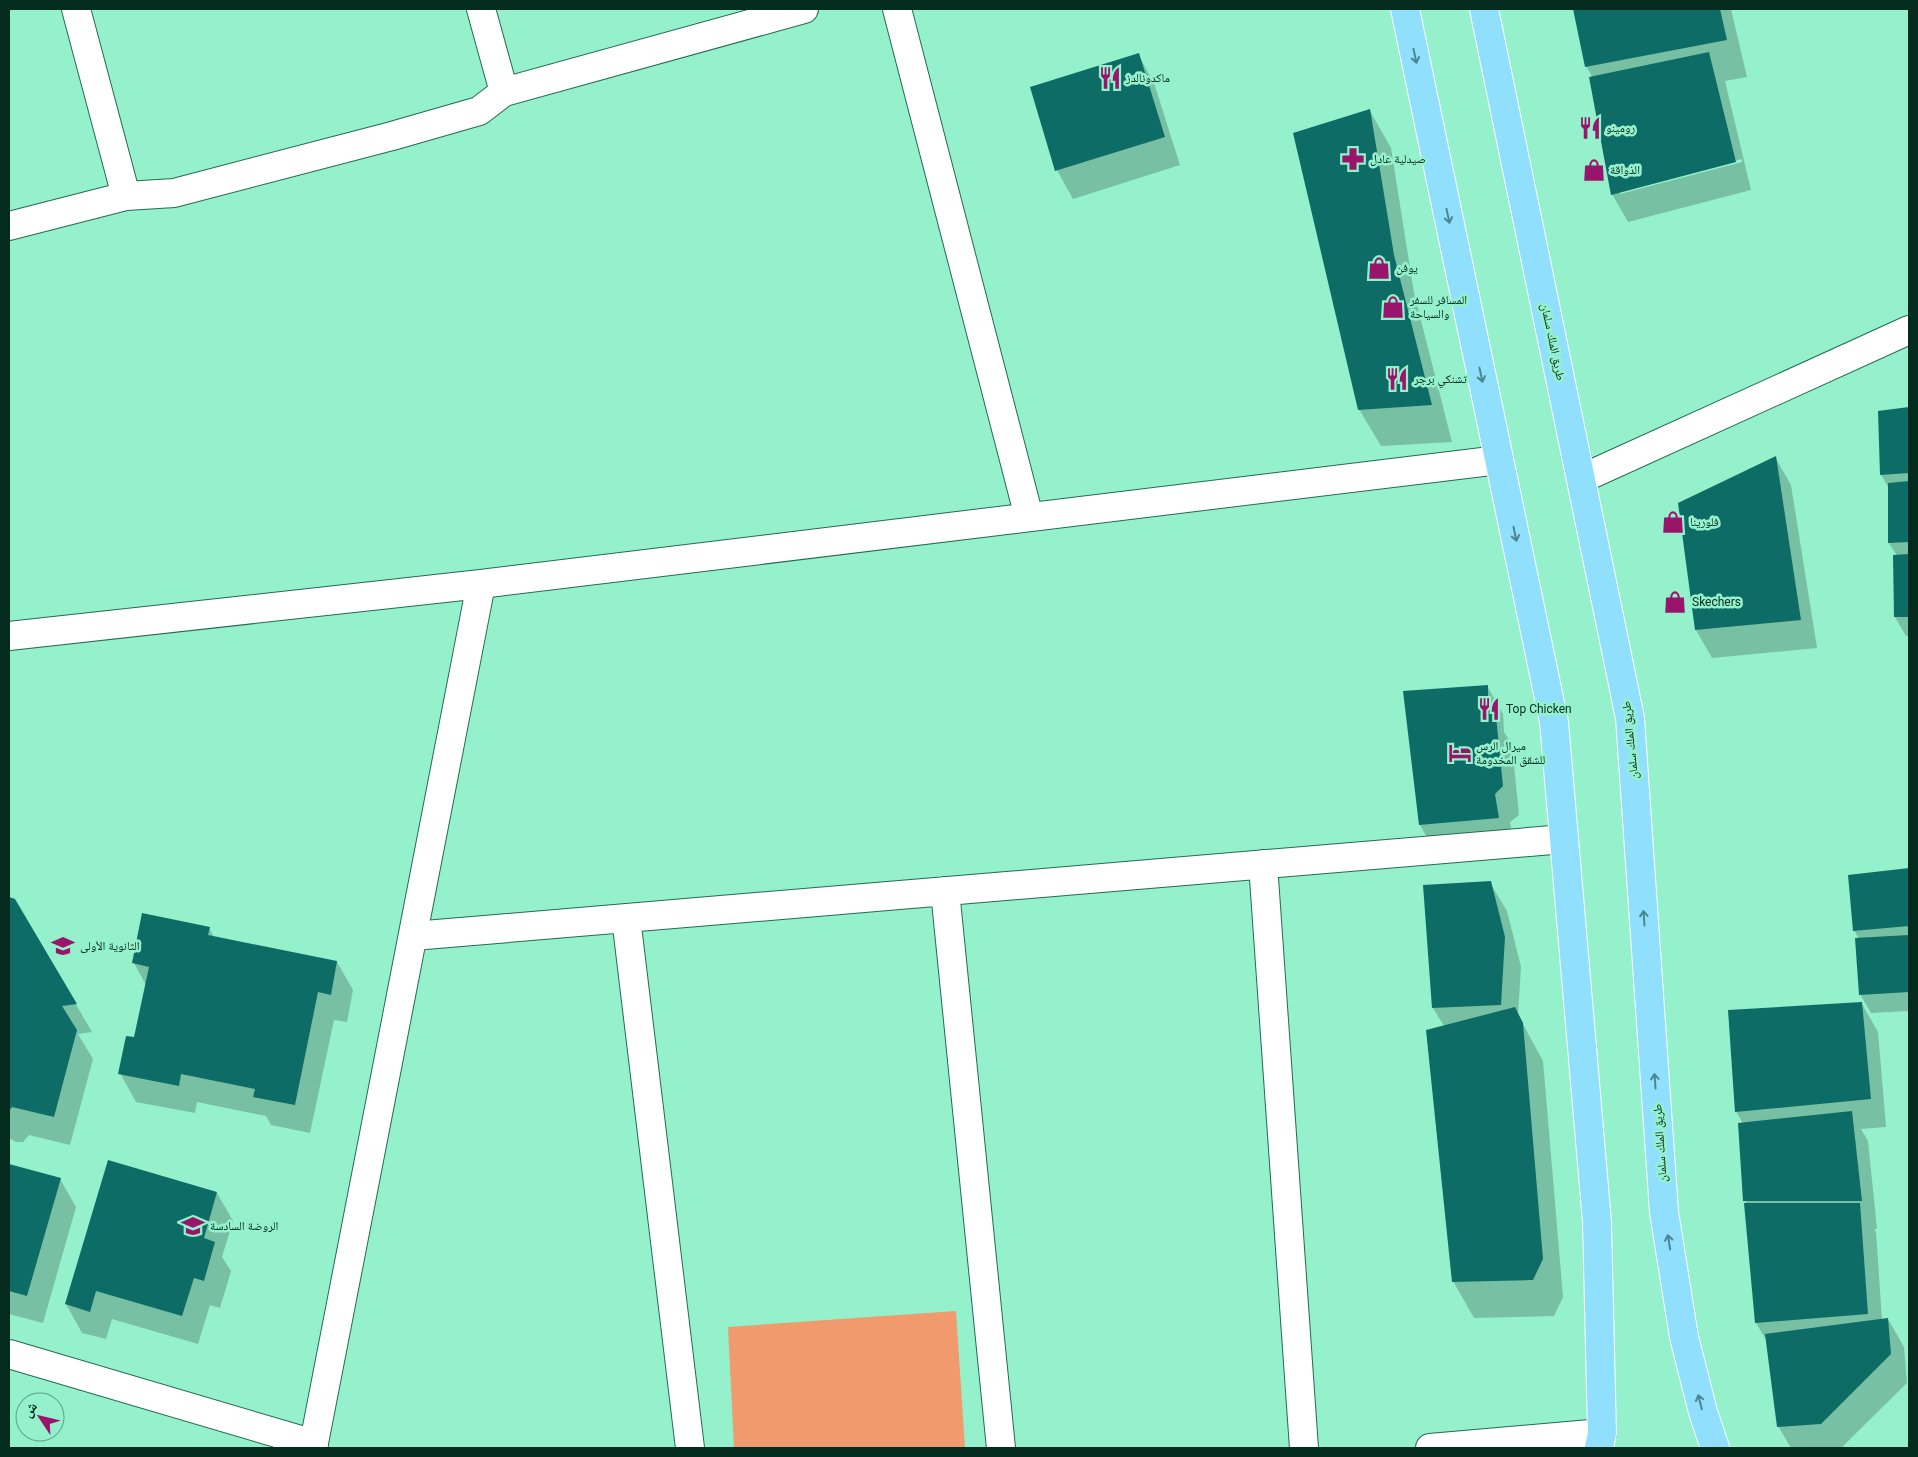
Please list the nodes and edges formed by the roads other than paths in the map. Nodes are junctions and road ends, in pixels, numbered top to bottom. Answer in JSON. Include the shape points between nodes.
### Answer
{"nodes":[{"id":1,"x":76,"y":9,"type":"edge"},
{"id":2,"x":481,"y":9,"type":"edge"},
{"id":3,"x":804,"y":9,"type":"edge"},
{"id":4,"x":897,"y":9,"type":"edge"},
{"id":5,"x":1405,"y":9,"type":"edge"},
{"id":6,"x":1484,"y":9,"type":"edge"},
{"id":7,"x":504,"y":92,"type":"junction"},
{"id":8,"x":126,"y":196,"type":"junction"},
{"id":9,"x":9,"y":226,"type":"edge"},
{"id":10,"x":1909,"y":330,"type":"edge"},
{"id":11,"x":1499,"y":460,"type":"junction"},
{"id":12,"x":1581,"y":478,"type":"junction"},
{"id":13,"x":1029,"y":517,"type":"junction"},
{"id":14,"x":481,"y":584,"type":"junction"},
{"id":15,"x":9,"y":636,"type":"edge"},
{"id":16,"x":1564,"y":839,"type":"junction"},
{"id":17,"x":1264,"y":864,"type":"junction"},
{"id":18,"x":945,"y":891,"type":"junction"},
{"id":19,"x":626,"y":918,"type":"junction"},
{"id":20,"x":413,"y":936,"type":"junction"},
{"id":21,"x":9,"y":1354,"type":"edge"},
{"id":22,"x":1601,"y":1440,"type":"edge"},
{"id":23,"x":314,"y":1446,"type":"edge"},
{"id":24,"x":690,"y":1448,"type":"edge"},
{"id":25,"x":1001,"y":1448,"type":"edge"},
{"id":26,"x":1304,"y":1448,"type":"edge"},
{"id":27,"x":1430,"y":1448,"type":"edge"},
{"id":28,"x":1715,"y":1448,"type":"edge"}],
"edges":[{"from":1,"to":8,"type":"street"},
{"from":2,"to":7,"type":"street"},
{"from":3,"to":7,"type":"street"},
{"from":4,"to":13,"type":"street"},
{"from":5,"to":11,"type":"main road","one_way":true},
{"from":6,"to":12,"type":"main road","name":"طريق الملك سلمان"},
{"from":7,"to":8,"type":"street","via":[[479,111],[392,136],[174,193]]},
{"from":8,"to":9,"type":"street"},
{"from":10,"to":12,"type":"street"},
{"from":11,"to":13,"type":"street"},
{"from":11,"to":16,"type":"main road","one_way":true,"via":[[1554,722]]},
{"from":28,"to":12,"type":"main road","name":"طريق الملك سلمان","one_way":true,"via":[[1684,1337],[1664,1212],[1630,718]]},
{"from":13,"to":14,"type":"street"},
{"from":14,"to":15,"type":"street"},
{"from":14,"to":20,"type":"street"},
{"from":16,"to":17,"type":"street"},
{"from":16,"to":22,"type":"main road","via":[[1597,1222]]},
{"from":17,"to":18,"type":"street"},
{"from":17,"to":26,"type":"street"},
{"from":18,"to":19,"type":"street"},
{"from":18,"to":25,"type":"street"},
{"from":19,"to":20,"type":"street"},
{"from":19,"to":24,"type":"street"},
{"from":20,"to":23,"type":"street"},
{"from":21,"to":23,"type":"street"},
{"from":22,"to":27,"type":"street"}]}
